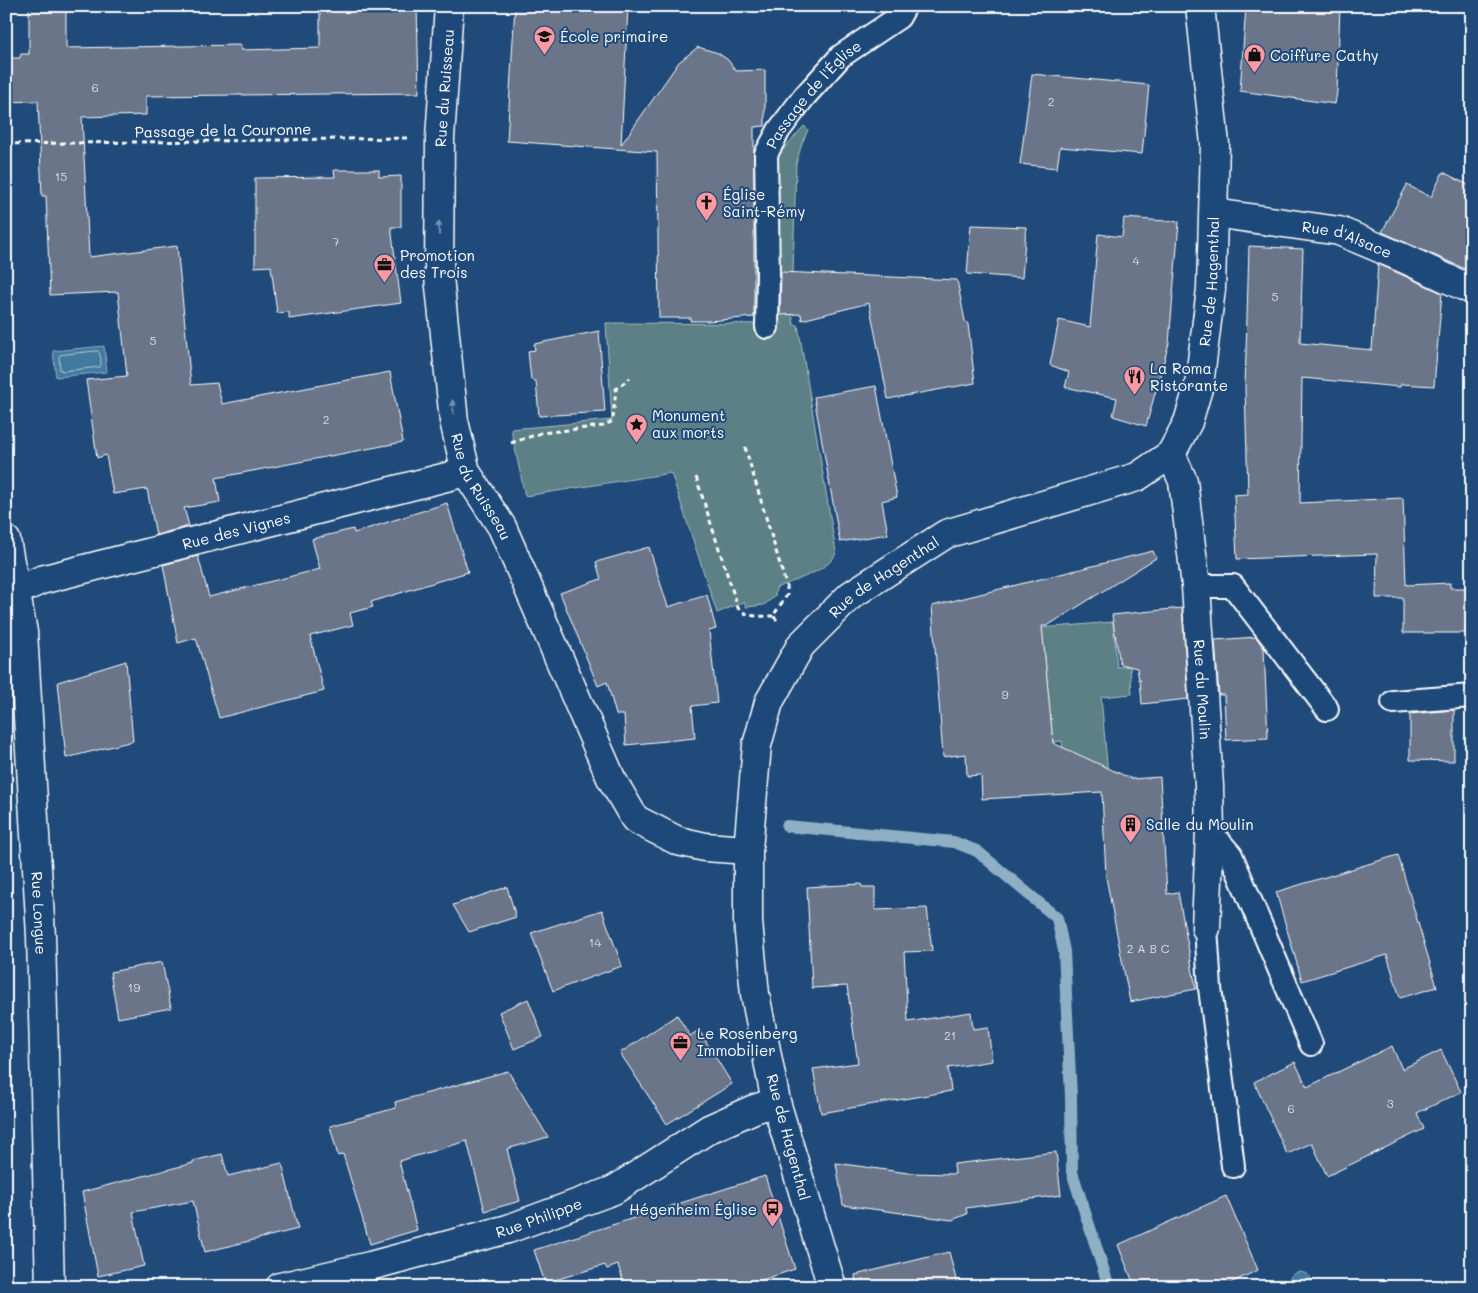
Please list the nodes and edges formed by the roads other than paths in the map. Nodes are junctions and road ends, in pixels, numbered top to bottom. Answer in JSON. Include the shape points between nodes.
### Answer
{"nodes":[{"id":1,"x":449,"y":6,"type":"edge"},
{"id":2,"x":905,"y":6,"type":"edge"},
{"id":3,"x":1200,"y":6,"type":"edge"},
{"id":4,"x":1214,"y":213,"type":"junction"},
{"id":5,"x":1472,"y":290,"type":"edge"},
{"id":6,"x":766,"y":327,"type":"dead end"},
{"id":7,"x":1171,"y":454,"type":"junction"},
{"id":8,"x":466,"y":472,"type":"junction"},
{"id":9,"x":6,"y":540,"type":"edge"},
{"id":10,"x":1196,"y":586,"type":"junction"},
{"id":11,"x":11,"y":592,"type":"edge"},
{"id":12,"x":1472,"y":696,"type":"edge"},
{"id":13,"x":1393,"y":702,"type":"dead end"},
{"id":14,"x":1328,"y":709,"type":"dead end"},
{"id":15,"x":1210,"y":831,"type":"junction"},
{"id":16,"x":748,"y":850,"type":"junction"},
{"id":17,"x":1206,"y":928,"type":"joint"},
{"id":18,"x":1311,"y":1044,"type":"dead end"},
{"id":19,"x":776,"y":1102,"type":"junction"},
{"id":20,"x":1233,"y":1166,"type":"dead end"},
{"id":21,"x":50,"y":1287,"type":"edge"},
{"id":22,"x":280,"y":1287,"type":"edge"},
{"id":23,"x":832,"y":1287,"type":"edge"}],
"edges":[{"from":8,"to":1,"type":"street","name":"Rue du Ruisseau","one_way":true,"via":[[454,421],[439,277],[440,138]]},
{"from":2,"to":6,"type":"lane","name":"Passage de l'Église","via":[[899,17],[842,56],[804,97],[766,154]]},
{"from":3,"to":4,"type":"street","name":"Rue de Hagenthal","via":[[1215,144]]},
{"from":4,"to":5,"type":"street","name":"Rue d'Alsace","via":[[1338,231]]},
{"from":4,"to":7,"type":"street","name":"Rue de Hagenthal","via":[[1211,289],[1199,385],[1188,422]]},
{"from":7,"to":10,"type":"street","name":"Rue du Moulin","via":[[1183,481]]},
{"from":7,"to":16,"type":"street","name":"Rue de Hagenthal","via":[[1136,477],[946,534],[850,595],[801,645],[769,702],[757,745]]},
{"from":8,"to":11,"type":"street","name":"Rue des Vignes","via":[[42,580]]},
{"from":8,"to":16,"type":"street","name":"Rue du Ruisseau","via":[[502,527],[611,778],[635,819],[678,841],[705,847]]},
{"from":9,"to":11,"type":"street","name":"Rue Longue"},
{"from":10,"to":14,"type":"lane","via":[[1234,586]]},
{"from":10,"to":15,"type":"street","name":"Rue du Moulin"},
{"from":11,"to":21,"type":"street","name":"Rue Longue","via":[[23,632],[42,936]]},
{"from":12,"to":13,"type":"lane"},
{"from":15,"to":17,"type":"street","name":"Rue du Moulin"},
{"from":15,"to":18,"type":"lane","via":[[1231,855]]},
{"from":16,"to":19,"type":"street","name":"Rue de Hagenthal","via":[[748,922],[755,994]]},
{"from":17,"to":20,"type":"lane","via":[[1210,988]]},
{"from":19,"to":22,"type":"street","name":"Rue Philippe","via":[[710,1128],[614,1190],[508,1229]]},
{"from":19,"to":23,"type":"street","name":"Rue de Hagenthal"}]}
